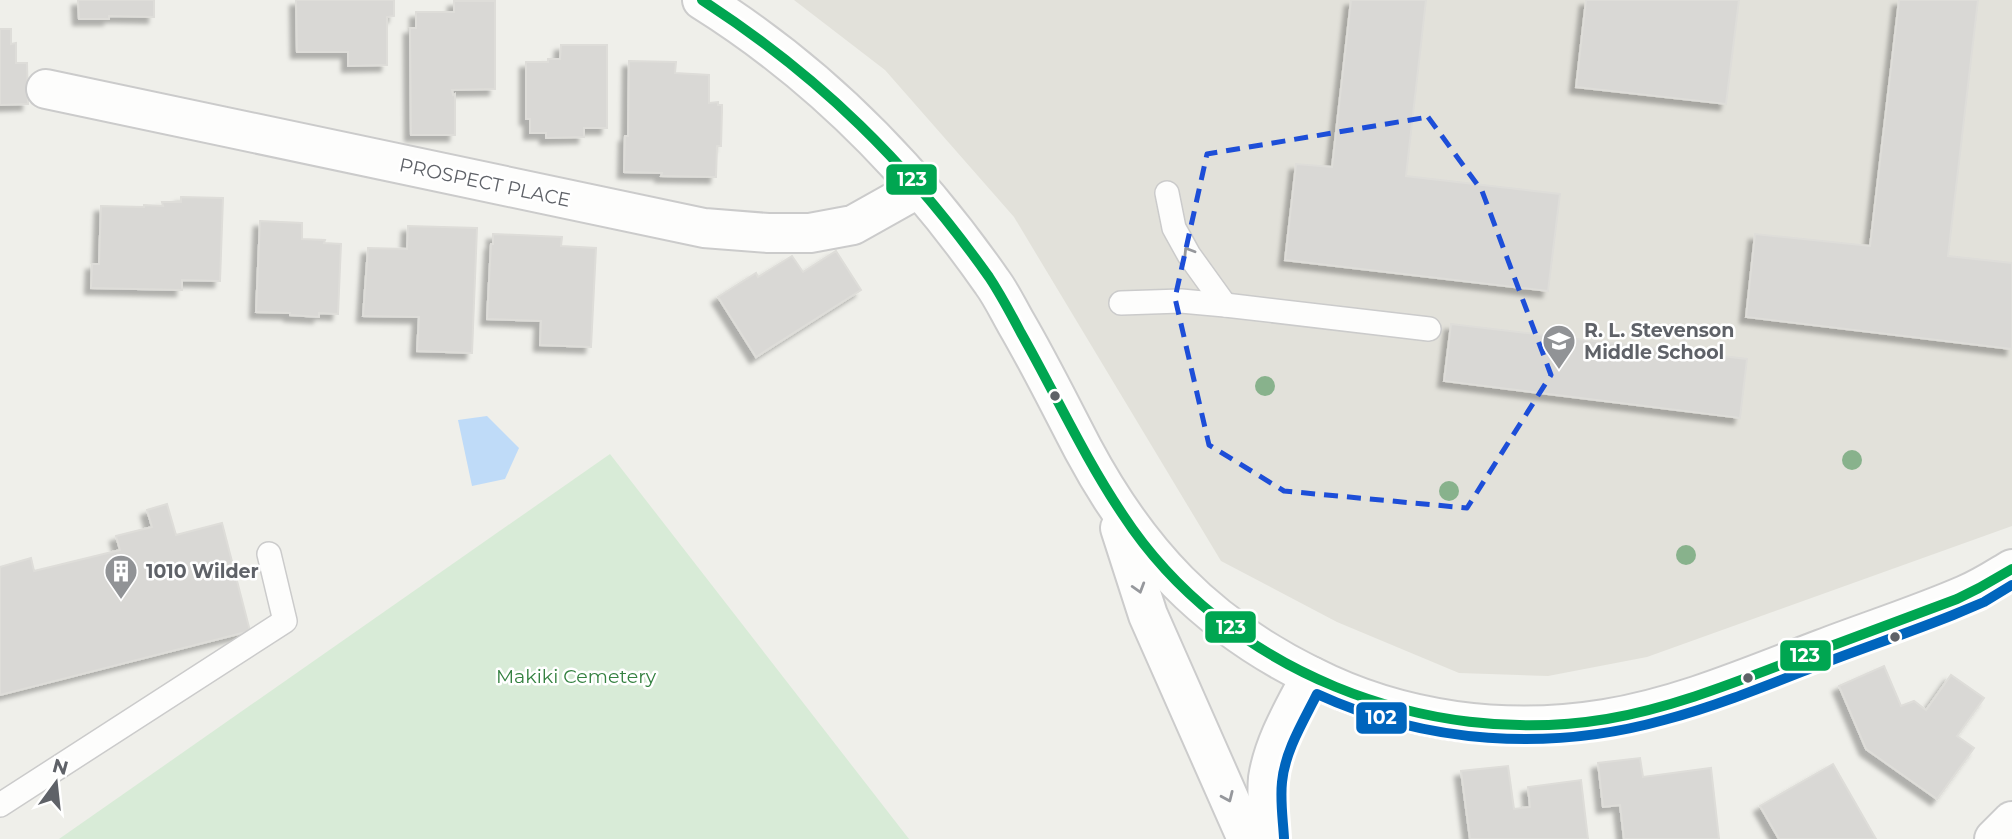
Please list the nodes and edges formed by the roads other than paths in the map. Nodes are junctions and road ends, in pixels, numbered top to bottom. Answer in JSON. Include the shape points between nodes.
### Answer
{"nodes":[{"id":1,"x":702,"y":0,"type":"edge"},
{"id":2,"x":46,"y":89,"type":"dead end"},
{"id":3,"x":919,"y":188,"type":"junction"},
{"id":4,"x":1167,"y":192,"type":"dead end"},
{"id":5,"x":1122,"y":303,"type":"dead end"},
{"id":6,"x":1225,"y":305,"type":"junction"},
{"id":7,"x":1429,"y":329,"type":"dead end"},
{"id":8,"x":1111,"y":499,"type":"junction"},
{"id":9,"x":269,"y":554,"type":"dead end"},
{"id":10,"x":2012,"y":569,"type":"edge"},
{"id":11,"x":1967,"y":594,"type":"junction"},
{"id":12,"x":2012,"y":602,"type":"edge"},
{"id":13,"x":1311,"y":676,"type":"junction"},
{"id":14,"x":0,"y":804,"type":"edge"},
{"id":15,"x":2012,"y":821,"type":"edge"},
{"id":16,"x":1247,"y":839,"type":"edge"},
{"id":17,"x":1269,"y":839,"type":"edge"},
{"id":18,"x":1994,"y":839,"type":"edge"}],
"edges":[{"from":1,"to":3,"type":"street","via":[[733,19],[845,110]]},
{"from":2,"to":3,"type":"street","name":"PROSPECT PLACE","via":[[704,228],[821,231],[853,225]]},
{"from":3,"to":8,"type":"street","via":[[994,283]]},
{"from":6,"to":4,"type":"lane","one_way":true,"via":[[1174,228]]},
{"from":5,"to":6,"type":"lane"},
{"from":6,"to":7,"type":"lane"},
{"from":8,"to":13,"type":"street","via":[[1145,547],[1185,590],[1229,627]]},
{"from":8,"to":16,"type":"street","one_way":true,"via":[[1147,615]]},
{"from":9,"to":14,"type":"lane","via":[[285,621]]},
{"from":10,"to":11,"type":"street"},
{"from":11,"to":12,"type":"street"},
{"from":11,"to":13,"type":"street","via":[[1709,692],[1606,719],[1551,725],[1440,719],[1385,706]]},
{"from":13,"to":17,"type":"street","via":[[1273,756],[1268,780]]},
{"from":15,"to":18,"type":"street"}]}
